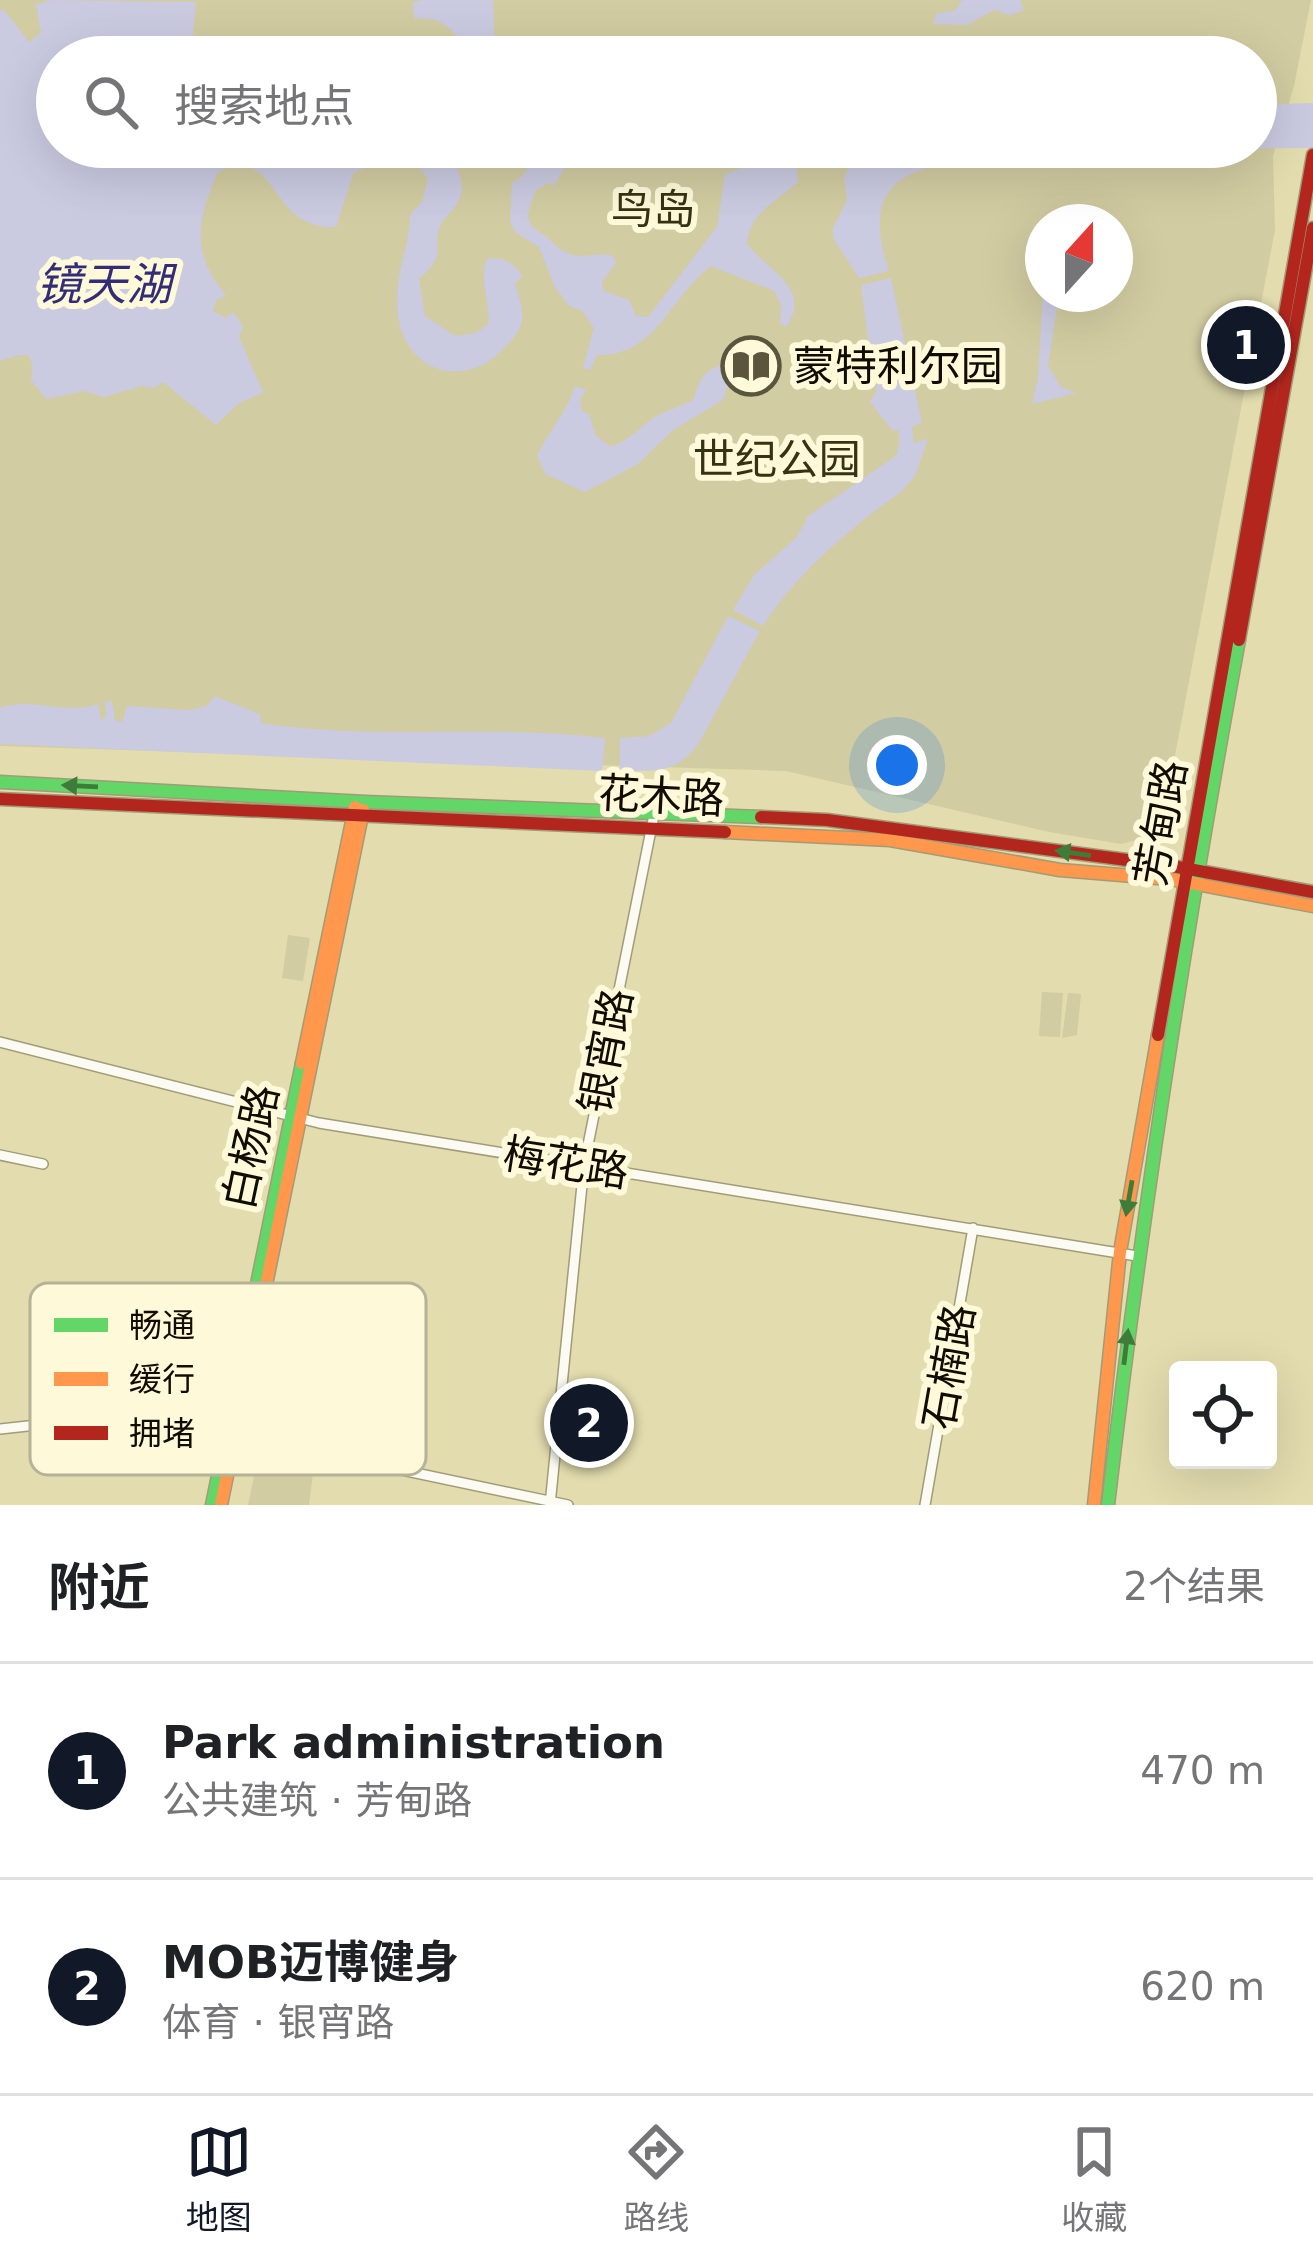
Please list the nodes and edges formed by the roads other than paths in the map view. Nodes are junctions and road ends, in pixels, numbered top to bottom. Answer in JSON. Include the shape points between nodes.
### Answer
{"nodes":[{"id":1,"x":1313,"y":158,"type":"edge"},
{"id":2,"x":1313,"y":229,"type":"edge"},
{"id":3,"x":0,"y":782,"type":"edge"},
{"id":4,"x":0,"y":799,"type":"edge"},
{"id":5,"x":359,"y":808,"type":"junction"},
{"id":6,"x":652,"y":822,"type":"junction"},
{"id":7,"x":1190,"y":876,"type":"junction"},
{"id":8,"x":1313,"y":892,"type":"edge"},
{"id":9,"x":1313,"y":906,"type":"edge"},
{"id":10,"x":0,"y":1042,"type":"edge"},
{"id":11,"x":295,"y":1119,"type":"junction"},
{"id":12,"x":0,"y":1155,"type":"edge"},
{"id":13,"x":43,"y":1164,"type":"dead end"},
{"id":14,"x":584,"y":1165,"type":"junction"},
{"id":15,"x":974,"y":1228,"type":"junction"},
{"id":16,"x":1120,"y":1252,"type":"junction"},
{"id":17,"x":1137,"y":1256,"type":"junction"},
{"id":18,"x":262,"y":1283,"type":"edge"},
{"id":19,"x":30,"y":1426,"type":"edge"},
{"id":20,"x":0,"y":1429,"type":"edge"},
{"id":21,"x":220,"y":1475,"type":"edge"},
{"id":22,"x":225,"y":1475,"type":"edge"},
{"id":23,"x":422,"y":1475,"type":"edge"},
{"id":24,"x":550,"y":1503,"type":"edge"},
{"id":25,"x":212,"y":1505,"type":"edge"},
{"id":26,"x":221,"y":1505,"type":"edge"},
{"id":27,"x":568,"y":1505,"type":"edge"},
{"id":28,"x":925,"y":1505,"type":"edge"},
{"id":29,"x":1094,"y":1505,"type":"edge"},
{"id":30,"x":1108,"y":1505,"type":"edge"}],
"edges":[{"from":1,"to":7,"type":"main road","name":"芳甸路"},
{"from":2,"to":7,"type":"main road","name":"芳甸路"},
{"from":5,"to":3,"type":"main road","name":"花木路","one_way":true},
{"from":4,"to":5,"type":"main road","name":"花木路"},
{"from":5,"to":6,"type":"main road","name":"花木路"},
{"from":5,"to":11,"type":"main road","name":"白杨路"},
{"from":6,"to":7,"type":"main road","name":"花木路","via":[[891,826]]},
{"from":6,"to":14,"type":"street","name":"银宵路"},
{"from":7,"to":8,"type":"main road","name":"花木路"},
{"from":7,"to":9,"type":"main road","name":"花木路"},
{"from":7,"to":16,"type":"main road","name":"芳甸路","one_way":true},
{"from":7,"to":17,"type":"main road","name":"芳甸路"},
{"from":10,"to":11,"type":"street","name":"梅花路"},
{"from":11,"to":14,"type":"street","name":"梅花路"},
{"from":11,"to":18,"type":"main road","name":"白杨路"},
{"from":12,"to":13,"type":"street"},
{"from":14,"to":15,"type":"street","name":"梅花路"},
{"from":14,"to":24,"type":"street","name":"银宵路"},
{"from":15,"to":16,"type":"street","name":"梅花路"},
{"from":15,"to":28,"type":"street","name":"石楠路"},
{"from":16,"to":17,"type":"street","name":"梅花路"},
{"from":16,"to":29,"type":"main road","name":"芳甸路"},
{"from":30,"to":17,"type":"main road","name":"芳甸路","one_way":true},
{"from":19,"to":20,"type":"street"},
{"from":21,"to":25,"type":"main road","name":"白杨路"},
{"from":22,"to":26,"type":"main road","name":"白杨路"},
{"from":23,"to":24,"type":"street"},
{"from":24,"to":27,"type":"street"}]}
